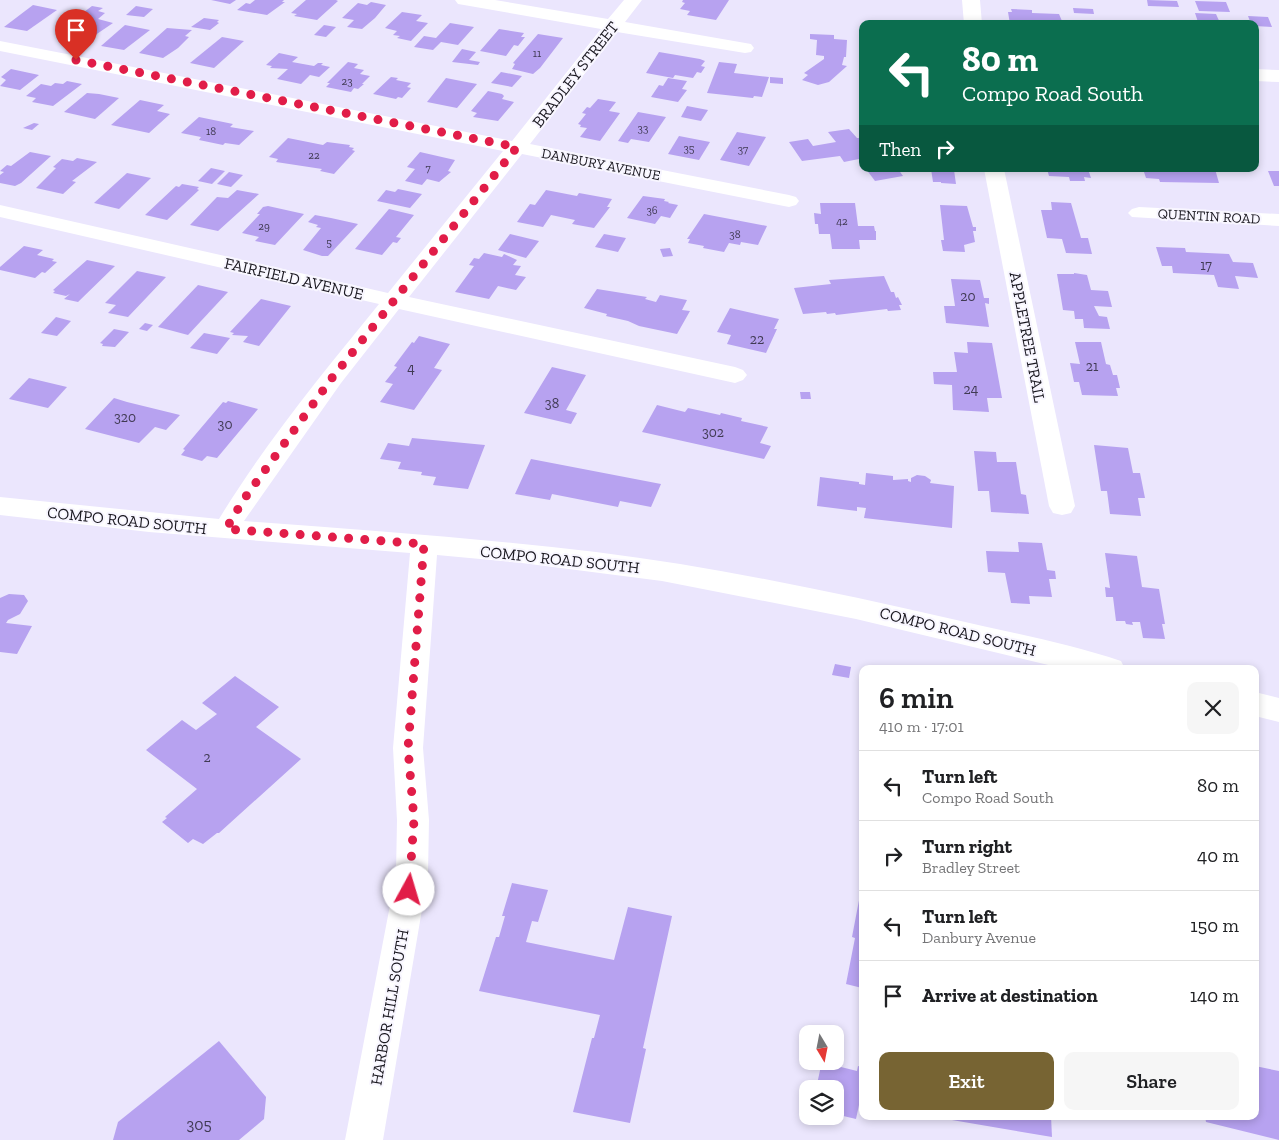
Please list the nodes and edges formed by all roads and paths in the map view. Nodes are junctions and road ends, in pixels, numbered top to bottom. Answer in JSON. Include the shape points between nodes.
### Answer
{"nodes":[{"id":1,"x":464,"y":0,"type":"edge"},
{"id":2,"x":632,"y":0,"type":"edge"},
{"id":3,"x":971,"y":0,"type":"edge"},
{"id":4,"x":973,"y":20,"type":"edge"},
{"id":5,"x":612,"y":25,"type":"junction"},
{"id":6,"x":0,"y":46,"type":"edge"},
{"id":7,"x":745,"y":48,"type":"dead end"},
{"id":8,"x":1259,"y":75,"type":"edge"},
{"id":9,"x":1279,"y":76,"type":"edge"},
{"id":10,"x":517,"y":147,"type":"junction"},
{"id":11,"x":995,"y":172,"type":"edge"},
{"id":12,"x":789,"y":201,"type":"dead end"},
{"id":13,"x":0,"y":211,"type":"edge"},
{"id":14,"x":1139,"y":213,"type":"dead end"},
{"id":15,"x":1279,"y":220,"type":"edge"},
{"id":16,"x":394,"y":301,"type":"junction"},
{"id":17,"x":735,"y":375,"type":"dead end"},
{"id":18,"x":0,"y":506,"type":"edge"},
{"id":19,"x":1062,"y":506,"type":"dead end"},
{"id":20,"x":226,"y":529,"type":"junction"},
{"id":21,"x":424,"y":544,"type":"junction"},
{"id":22,"x":1063,"y":663,"type":"edge"},
{"id":23,"x":1079,"y":665,"type":"edge"},
{"id":24,"x":1259,"y":705,"type":"edge"},
{"id":25,"x":1279,"y":710,"type":"edge"},
{"id":26,"x":364,"y":1140,"type":"edge"}],
"edges":[{"from":1,"to":5,"type":"street"},
{"from":2,"to":5,"type":"street","name":"BRADLEY STREET"},
{"from":3,"to":4,"type":"street"},
{"from":5,"to":7,"type":"street"},
{"from":5,"to":10,"type":"street","name":"BRADLEY STREET"},
{"from":6,"to":10,"type":"street","name":"DANBURY AVENUE"},
{"from":8,"to":9,"type":"street"},
{"from":10,"to":12,"type":"street","name":"DANBURY AVENUE"},
{"from":10,"to":16,"type":"street","name":"BRADLEY STREET"},
{"from":11,"to":19,"type":"street","name":"APPLETREE TRAIL"},
{"from":13,"to":16,"type":"street","name":"FAIRFIELD AVENUE"},
{"from":14,"to":15,"type":"street","name":"QUENTIN ROAD"},
{"from":16,"to":17,"type":"street","name":"FAIRFIELD AVENUE"},
{"from":16,"to":20,"type":"street","name":"BRADLEY STREET","via":[[332,378],[244,499]]},
{"from":18,"to":20,"type":"street","name":"COMPO ROAD SOUTH"},
{"from":20,"to":21,"type":"street","name":"COMPO ROAD SOUTH"},
{"from":21,"to":22,"type":"street","name":"COMPO ROAD SOUTH","via":[[595,562],[754,586],[906,618]]},
{"from":21,"to":26,"type":"street","name":"HARBOR HILL SOUTH","via":[[408,748],[414,820],[412,874]]},
{"from":22,"to":23,"type":"street","name":"COMPO ROAD SOUTH"},
{"from":24,"to":25,"type":"street"}]}
